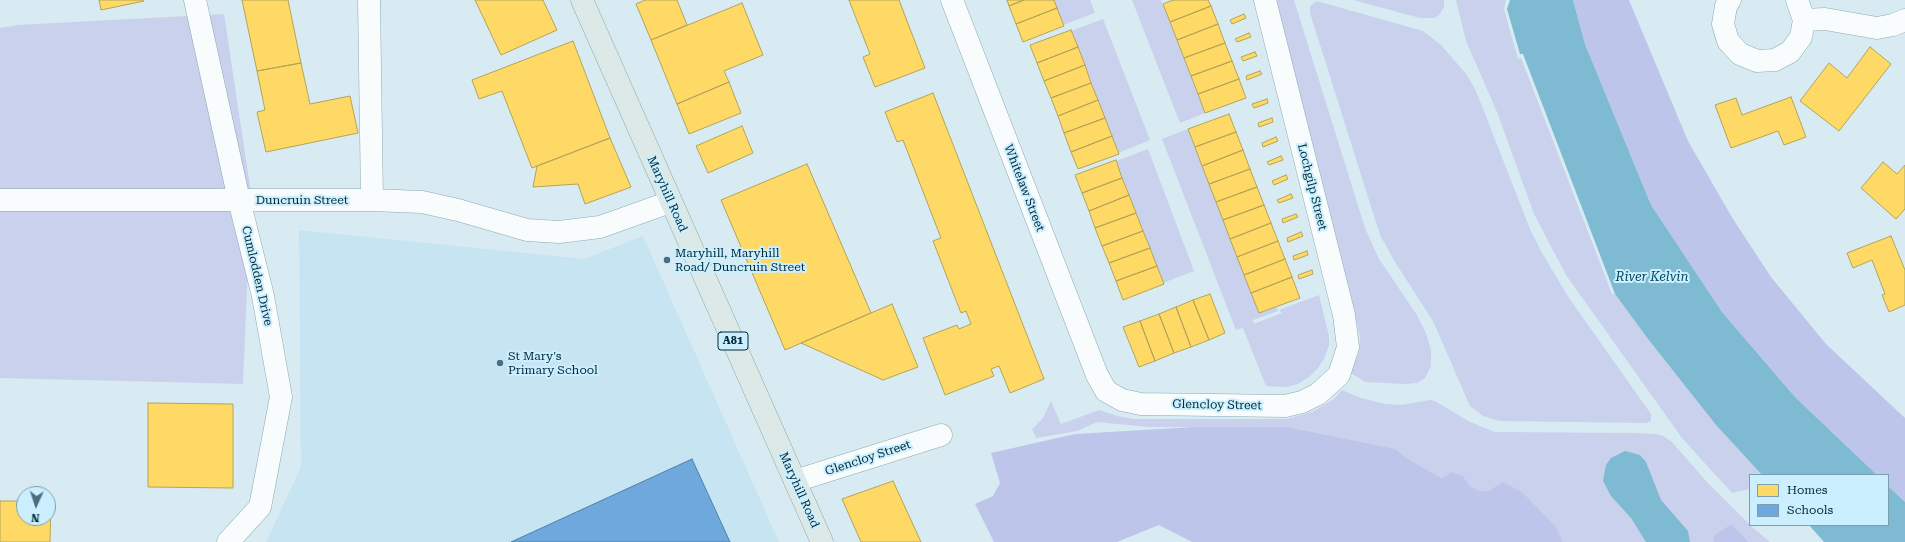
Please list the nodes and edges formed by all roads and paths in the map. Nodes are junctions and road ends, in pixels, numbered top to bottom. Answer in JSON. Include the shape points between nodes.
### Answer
{"nodes":[{"id":1,"x":195,"y":0,"type":"edge"},
{"id":2,"x":369,"y":0,"type":"edge"},
{"id":3,"x":582,"y":0,"type":"edge"},
{"id":4,"x":952,"y":0,"type":"edge"},
{"id":5,"x":1264,"y":0,"type":"edge"},
{"id":6,"x":1730,"y":0,"type":"edge"},
{"id":7,"x":1800,"y":10,"type":"edge"},
{"id":8,"x":1905,"y":20,"type":"edge"},
{"id":9,"x":0,"y":200,"type":"edge"},
{"id":10,"x":239,"y":200,"type":"junction"},
{"id":11,"x":372,"y":200,"type":"junction"},
{"id":12,"x":670,"y":202,"type":"junction"},
{"id":13,"x":1339,"y":375,"type":"joint"},
{"id":14,"x":1097,"y":376,"type":"joint"},
{"id":15,"x":940,"y":435,"type":"dead end"},
{"id":16,"x":795,"y":481,"type":"junction"},
{"id":17,"x":228,"y":542,"type":"edge"},
{"id":18,"x":822,"y":542,"type":"edge"}],
"edges":[{"from":1,"to":10,"type":"street","name":"Cumlodden Drive"},
{"from":2,"to":11,"type":"street"},
{"from":3,"to":12,"type":"main road","name":"Maryhill Road","number":"A81"},
{"from":4,"to":14,"type":"street","name":"Whitelaw Street"},
{"from":5,"to":13,"type":"street","name":"Lochgilp Street","via":[[1344,315],[1348,347]]},
{"from":6,"to":7,"type":"street","via":[[1726,6],[1723,24],[1728,41],[1740,54],[1757,61],[1774,60],[1790,52],[1801,37]]},
{"from":7,"to":8,"type":"street","via":[[1825,19],[1877,28]]},
{"from":9,"to":10,"type":"street","name":"Duncruin Street"},
{"from":10,"to":11,"type":"street","name":"Duncruin Street"},
{"from":10,"to":17,"type":"street","name":"Cumlodden Drive","via":[[263,296],[281,397],[260,507]]},
{"from":11,"to":12,"type":"street","name":"Duncruin Street","via":[[441,205],[527,230],[567,231],[600,227]]},
{"from":12,"to":16,"type":"main road","name":"Maryhill Road","number":"A81"},
{"from":13,"to":14,"type":"street","name":"Glencloy Street","via":[[1318,394],[1302,402],[1285,406],[1141,404],[1122,400],[1106,391]]},
{"from":15,"to":16,"type":"street","name":"Glencloy Street"},
{"from":16,"to":18,"type":"main road","name":"Maryhill Road","number":"A81"}]}
